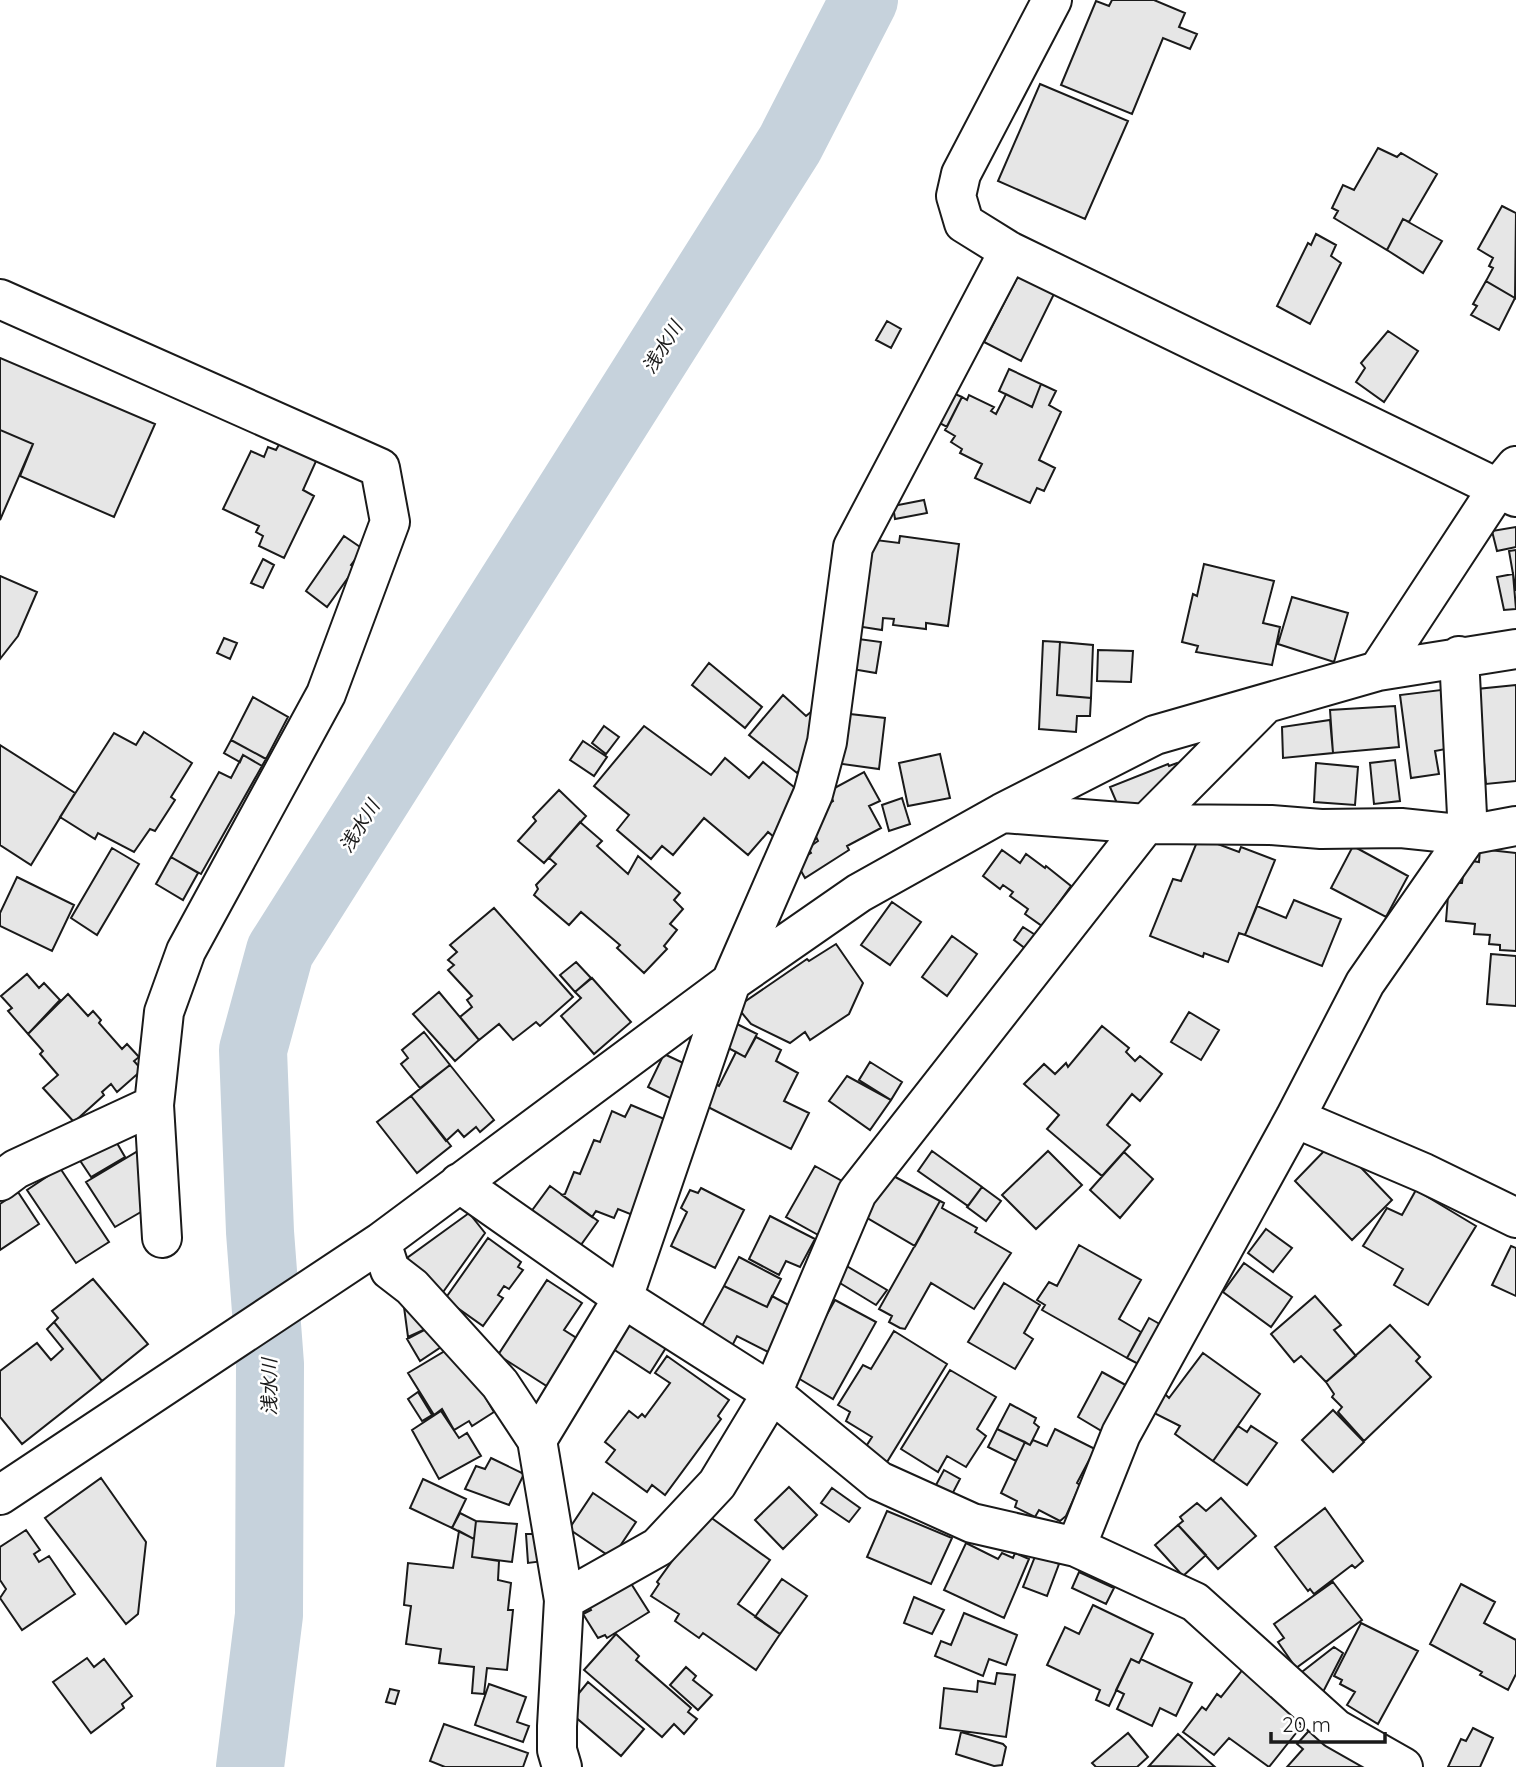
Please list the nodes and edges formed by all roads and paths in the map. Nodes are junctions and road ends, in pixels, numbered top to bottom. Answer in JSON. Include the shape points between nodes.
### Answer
{"nodes":[{"id":1,"x":1052,"y":0,"type":"edge"},
{"id":2,"x":1009,"y":251,"type":"junction"},
{"id":3,"x":0,"y":299,"type":"edge"},
{"id":4,"x":1510,"y":484,"type":"edge"},
{"id":5,"x":1516,"y":649,"type":"edge"},
{"id":6,"x":1459,"y":656,"type":"junction"},
{"id":7,"x":1378,"y":671,"type":"junction"},
{"id":8,"x":1264,"y":706,"type":"junction"},
{"id":9,"x":1002,"y":813,"type":"junction"},
{"id":10,"x":1146,"y":824,"type":"junction"},
{"id":11,"x":1516,"y":827,"type":"edge"},
{"id":12,"x":1468,"y":835,"type":"junction"},
{"id":13,"x":731,"y":982,"type":"junction"},
{"id":14,"x":153,"y":1105,"type":"junction"},
{"id":15,"x":1295,"y":1118,"type":"junction"},
{"id":16,"x":0,"y":1181,"type":"edge"},
{"id":17,"x":459,"y":1183,"type":"junction"},
{"id":18,"x":1516,"y":1218,"type":"edge"},
{"id":19,"x":162,"y":1238,"type":"dead end"},
{"id":20,"x":374,"y":1246,"type":"junction"},
{"id":21,"x":623,"y":1298,"type":"junction"},
{"id":22,"x":772,"y":1394,"type":"junction"},
{"id":23,"x":537,"y":1440,"type":"junction"},
{"id":24,"x":0,"y":1495,"type":"edge"},
{"id":25,"x":1076,"y":1547,"type":"junction"},
{"id":26,"x":564,"y":1600,"type":"junction"},
{"id":27,"x":562,"y":1767,"type":"edge"},
{"id":28,"x":1403,"y":1767,"type":"edge"}],
"edges":[{"from":1,"to":2,"type":"street","via":[[961,174],[956,196],[964,223]]},
{"from":2,"to":4,"type":"street"},
{"from":2,"to":13,"type":"street","via":[[853,547],[827,742],[813,794]]},
{"from":3,"to":14,"type":"street","via":[[380,468],[390,522],[326,694],[186,951],[164,1012]]},
{"from":4,"to":7,"type":"street"},
{"from":5,"to":6,"type":"street"},
{"from":6,"to":7,"type":"street"},
{"from":6,"to":12,"type":"street"},
{"from":7,"to":8,"type":"street"},
{"from":8,"to":9,"type":"street","via":[[1155,735]]},
{"from":8,"to":10,"type":"street"},
{"from":9,"to":10,"type":"street"},
{"from":9,"to":13,"type":"street","via":[[859,893]]},
{"from":10,"to":12,"type":"street","via":[[1401,828]]},
{"from":10,"to":22,"type":"street","via":[[857,1193]]},
{"from":11,"to":12,"type":"street"},
{"from":12,"to":15,"type":"street","via":[[1365,983]]},
{"from":13,"to":17,"type":"street"},
{"from":13,"to":21,"type":"street"},
{"from":14,"to":16,"type":"street","via":[[16,1169]]},
{"from":14,"to":19,"type":"street"},
{"from":15,"to":18,"type":"street"},
{"from":15,"to":25,"type":"street","via":[[1121,1434]]},
{"from":17,"to":20,"type":"street"},
{"from":17,"to":21,"type":"street"},
{"from":20,"to":23,"type":"street","via":[[390,1270],[412,1287],[500,1384]]},
{"from":20,"to":24,"type":"street"},
{"from":21,"to":22,"type":"street"},
{"from":21,"to":23,"type":"street"},
{"from":22,"to":25,"type":"street","via":[[879,1481],[972,1523]]},
{"from":22,"to":26,"type":"street","via":[[717,1484],[657,1547]]},
{"from":23,"to":26,"type":"street"},
{"from":25,"to":28,"type":"street","via":[[1195,1602],[1336,1729]]},
{"from":26,"to":27,"type":"street","via":[[557,1726]]}]}
